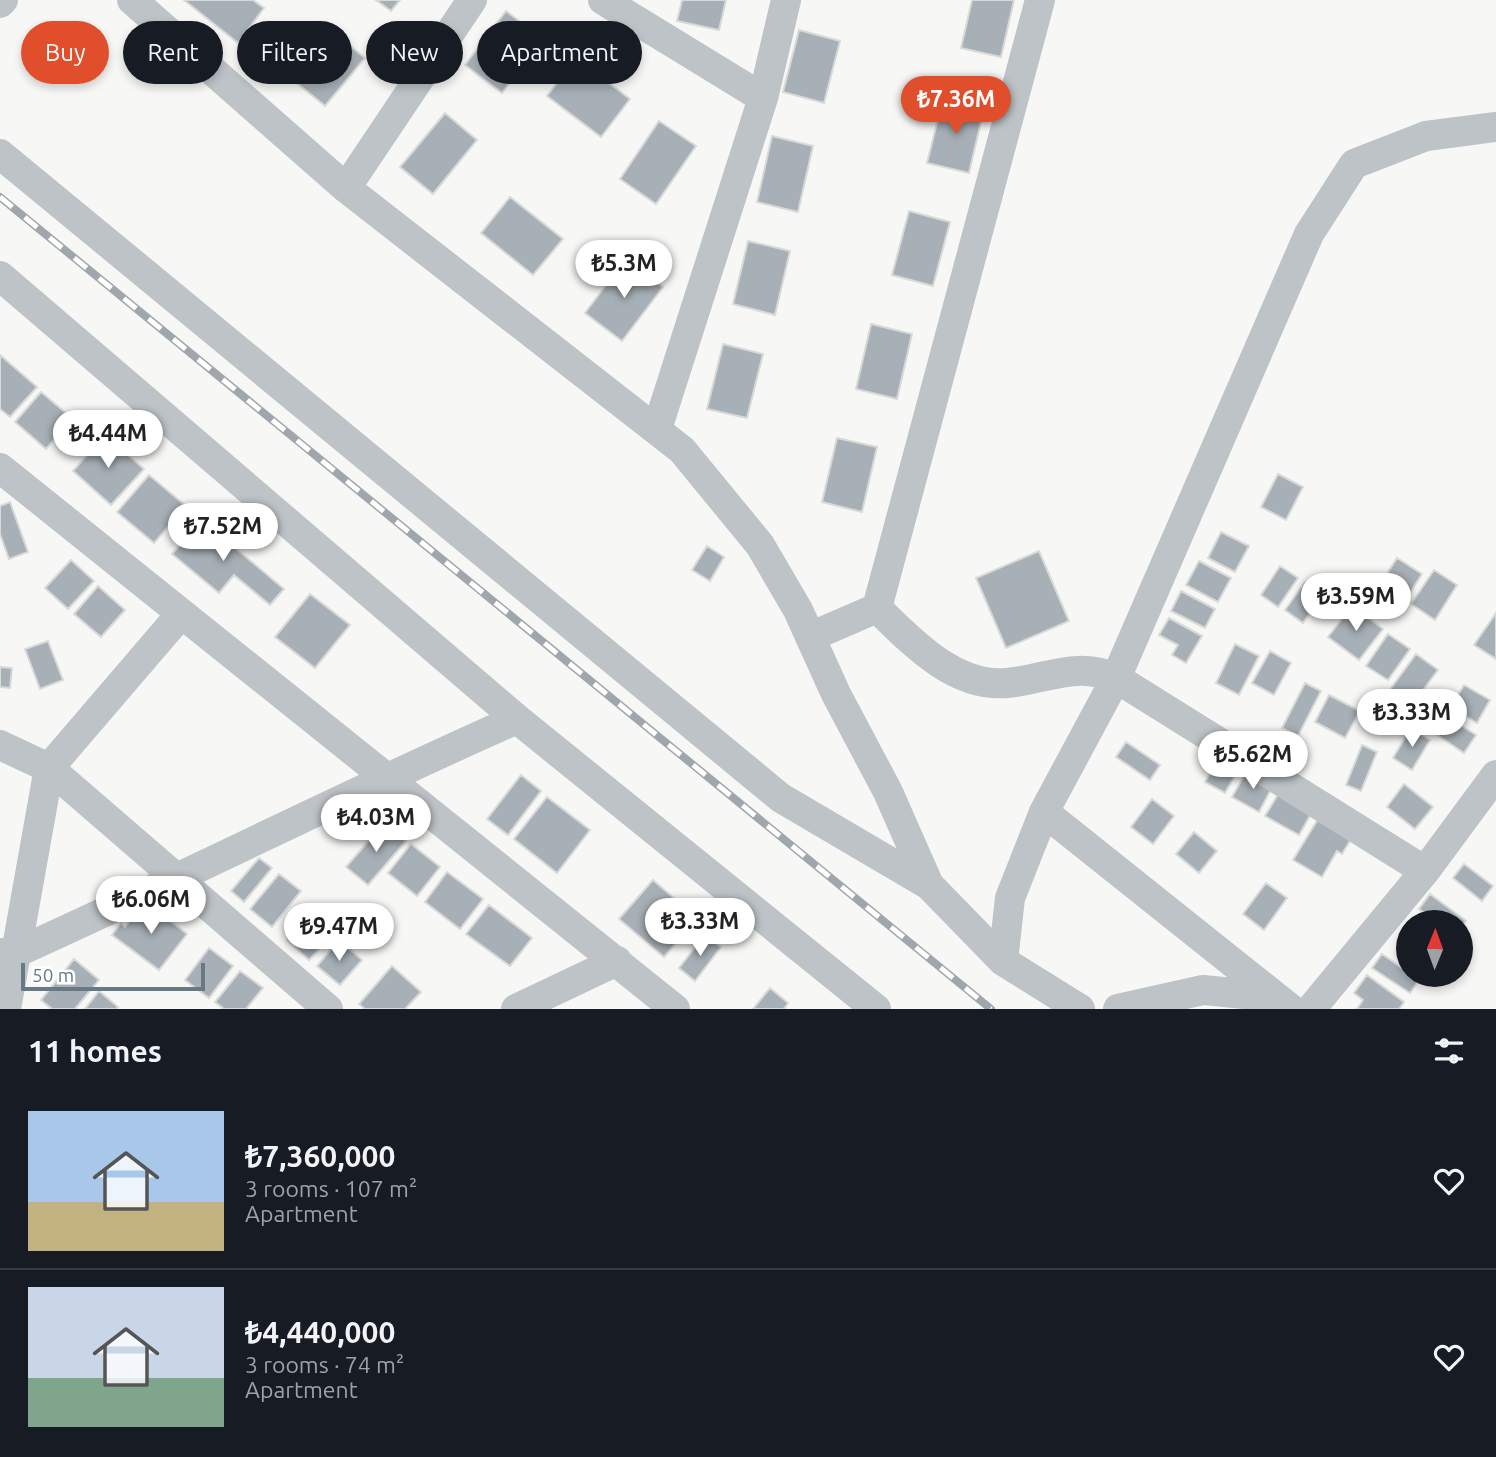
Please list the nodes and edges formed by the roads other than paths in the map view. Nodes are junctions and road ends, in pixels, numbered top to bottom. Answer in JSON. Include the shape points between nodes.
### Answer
{"nodes":[{"id":1,"x":132,"y":0,"type":"edge"},
{"id":2,"x":472,"y":0,"type":"edge"},
{"id":3,"x":603,"y":0,"type":"edge"},
{"id":4,"x":786,"y":0,"type":"edge"},
{"id":5,"x":1040,"y":0,"type":"edge"},
{"id":6,"x":763,"y":98,"type":"junction"},
{"id":7,"x":1496,"y":127,"type":"edge"},
{"id":8,"x":0,"y":153,"type":"edge"},
{"id":9,"x":346,"y":188,"type":"junction"},
{"id":10,"x":0,"y":276,"type":"edge"},
{"id":11,"x":657,"y":429,"type":"junction"},
{"id":12,"x":0,"y":468,"type":"edge"},
{"id":13,"x":877,"y":608,"type":"junction"},
{"id":14,"x":181,"y":614,"type":"junction"},
{"id":15,"x":810,"y":637,"type":"junction"},
{"id":16,"x":1116,"y":678,"type":"junction"},
{"id":17,"x":517,"y":719,"type":"junction"},
{"id":18,"x":0,"y":745,"type":"edge"},
{"id":19,"x":49,"y":768,"type":"junction"},
{"id":20,"x":1496,"y":775,"type":"edge"},
{"id":21,"x":386,"y":777,"type":"junction"},
{"id":22,"x":1485,"y":805,"type":"edge"},
{"id":23,"x":1044,"y":812,"type":"junction"},
{"id":24,"x":1424,"y":871,"type":"junction"},
{"id":25,"x":177,"y":880,"type":"junction"},
{"id":26,"x":929,"y":885,"type":"junction"},
{"id":27,"x":7,"y":954,"type":"edge"},
{"id":28,"x":617,"y":961,"type":"junction"},
{"id":29,"x":1003,"y":961,"type":"junction"},
{"id":30,"x":1283,"y":1003,"type":"edge"},
{"id":31,"x":6,"y":1009,"type":"edge"},
{"id":32,"x":328,"y":1009,"type":"edge"},
{"id":33,"x":516,"y":1009,"type":"edge"},
{"id":34,"x":675,"y":1009,"type":"edge"},
{"id":35,"x":876,"y":1009,"type":"edge"},
{"id":36,"x":1080,"y":1009,"type":"edge"},
{"id":37,"x":1118,"y":1009,"type":"edge"},
{"id":38,"x":1311,"y":1009,"type":"edge"}],
"edges":[{"from":1,"to":9,"type":"street"},
{"from":2,"to":9,"type":"street"},
{"from":3,"to":6,"type":"street"},
{"from":4,"to":6,"type":"street"},
{"from":5,"to":13,"type":"street"},
{"from":6,"to":11,"type":"street"},
{"from":7,"to":16,"type":"street","via":[[1426,136],[1353,164],[1337,187],[1309,234]]},
{"from":8,"to":26,"type":"street","via":[[781,798]]},
{"from":9,"to":11,"type":"street"},
{"from":10,"to":17,"type":"street"},
{"from":11,"to":15,"type":"street","via":[[682,450],[760,545]]},
{"from":12,"to":14,"type":"street"},
{"from":13,"to":15,"type":"street"},
{"from":13,"to":16,"type":"street","via":[[929,659],[980,680],[1005,683],[1094,669]]},
{"from":14,"to":19,"type":"street"},
{"from":14,"to":21,"type":"street"},
{"from":15,"to":26,"type":"street"},
{"from":16,"to":23,"type":"street"},
{"from":16,"to":24,"type":"street"},
{"from":17,"to":21,"type":"street"},
{"from":17,"to":35,"type":"street"},
{"from":18,"to":19,"type":"street"},
{"from":19,"to":25,"type":"street"},
{"from":19,"to":27,"type":"street"},
{"from":20,"to":22,"type":"street"},
{"from":21,"to":25,"type":"street"},
{"from":21,"to":28,"type":"street"},
{"from":22,"to":24,"type":"street"},
{"from":23,"to":29,"type":"street","via":[[1010,898]]},
{"from":23,"to":30,"type":"street"},
{"from":24,"to":38,"type":"street"},
{"from":25,"to":27,"type":"street"},
{"from":25,"to":32,"type":"street"},
{"from":26,"to":29,"type":"street"},
{"from":27,"to":31,"type":"street"},
{"from":28,"to":33,"type":"street"},
{"from":28,"to":34,"type":"street"},
{"from":29,"to":36,"type":"street"},
{"from":30,"to":37,"type":"street","via":[[1203,990]]}]}
